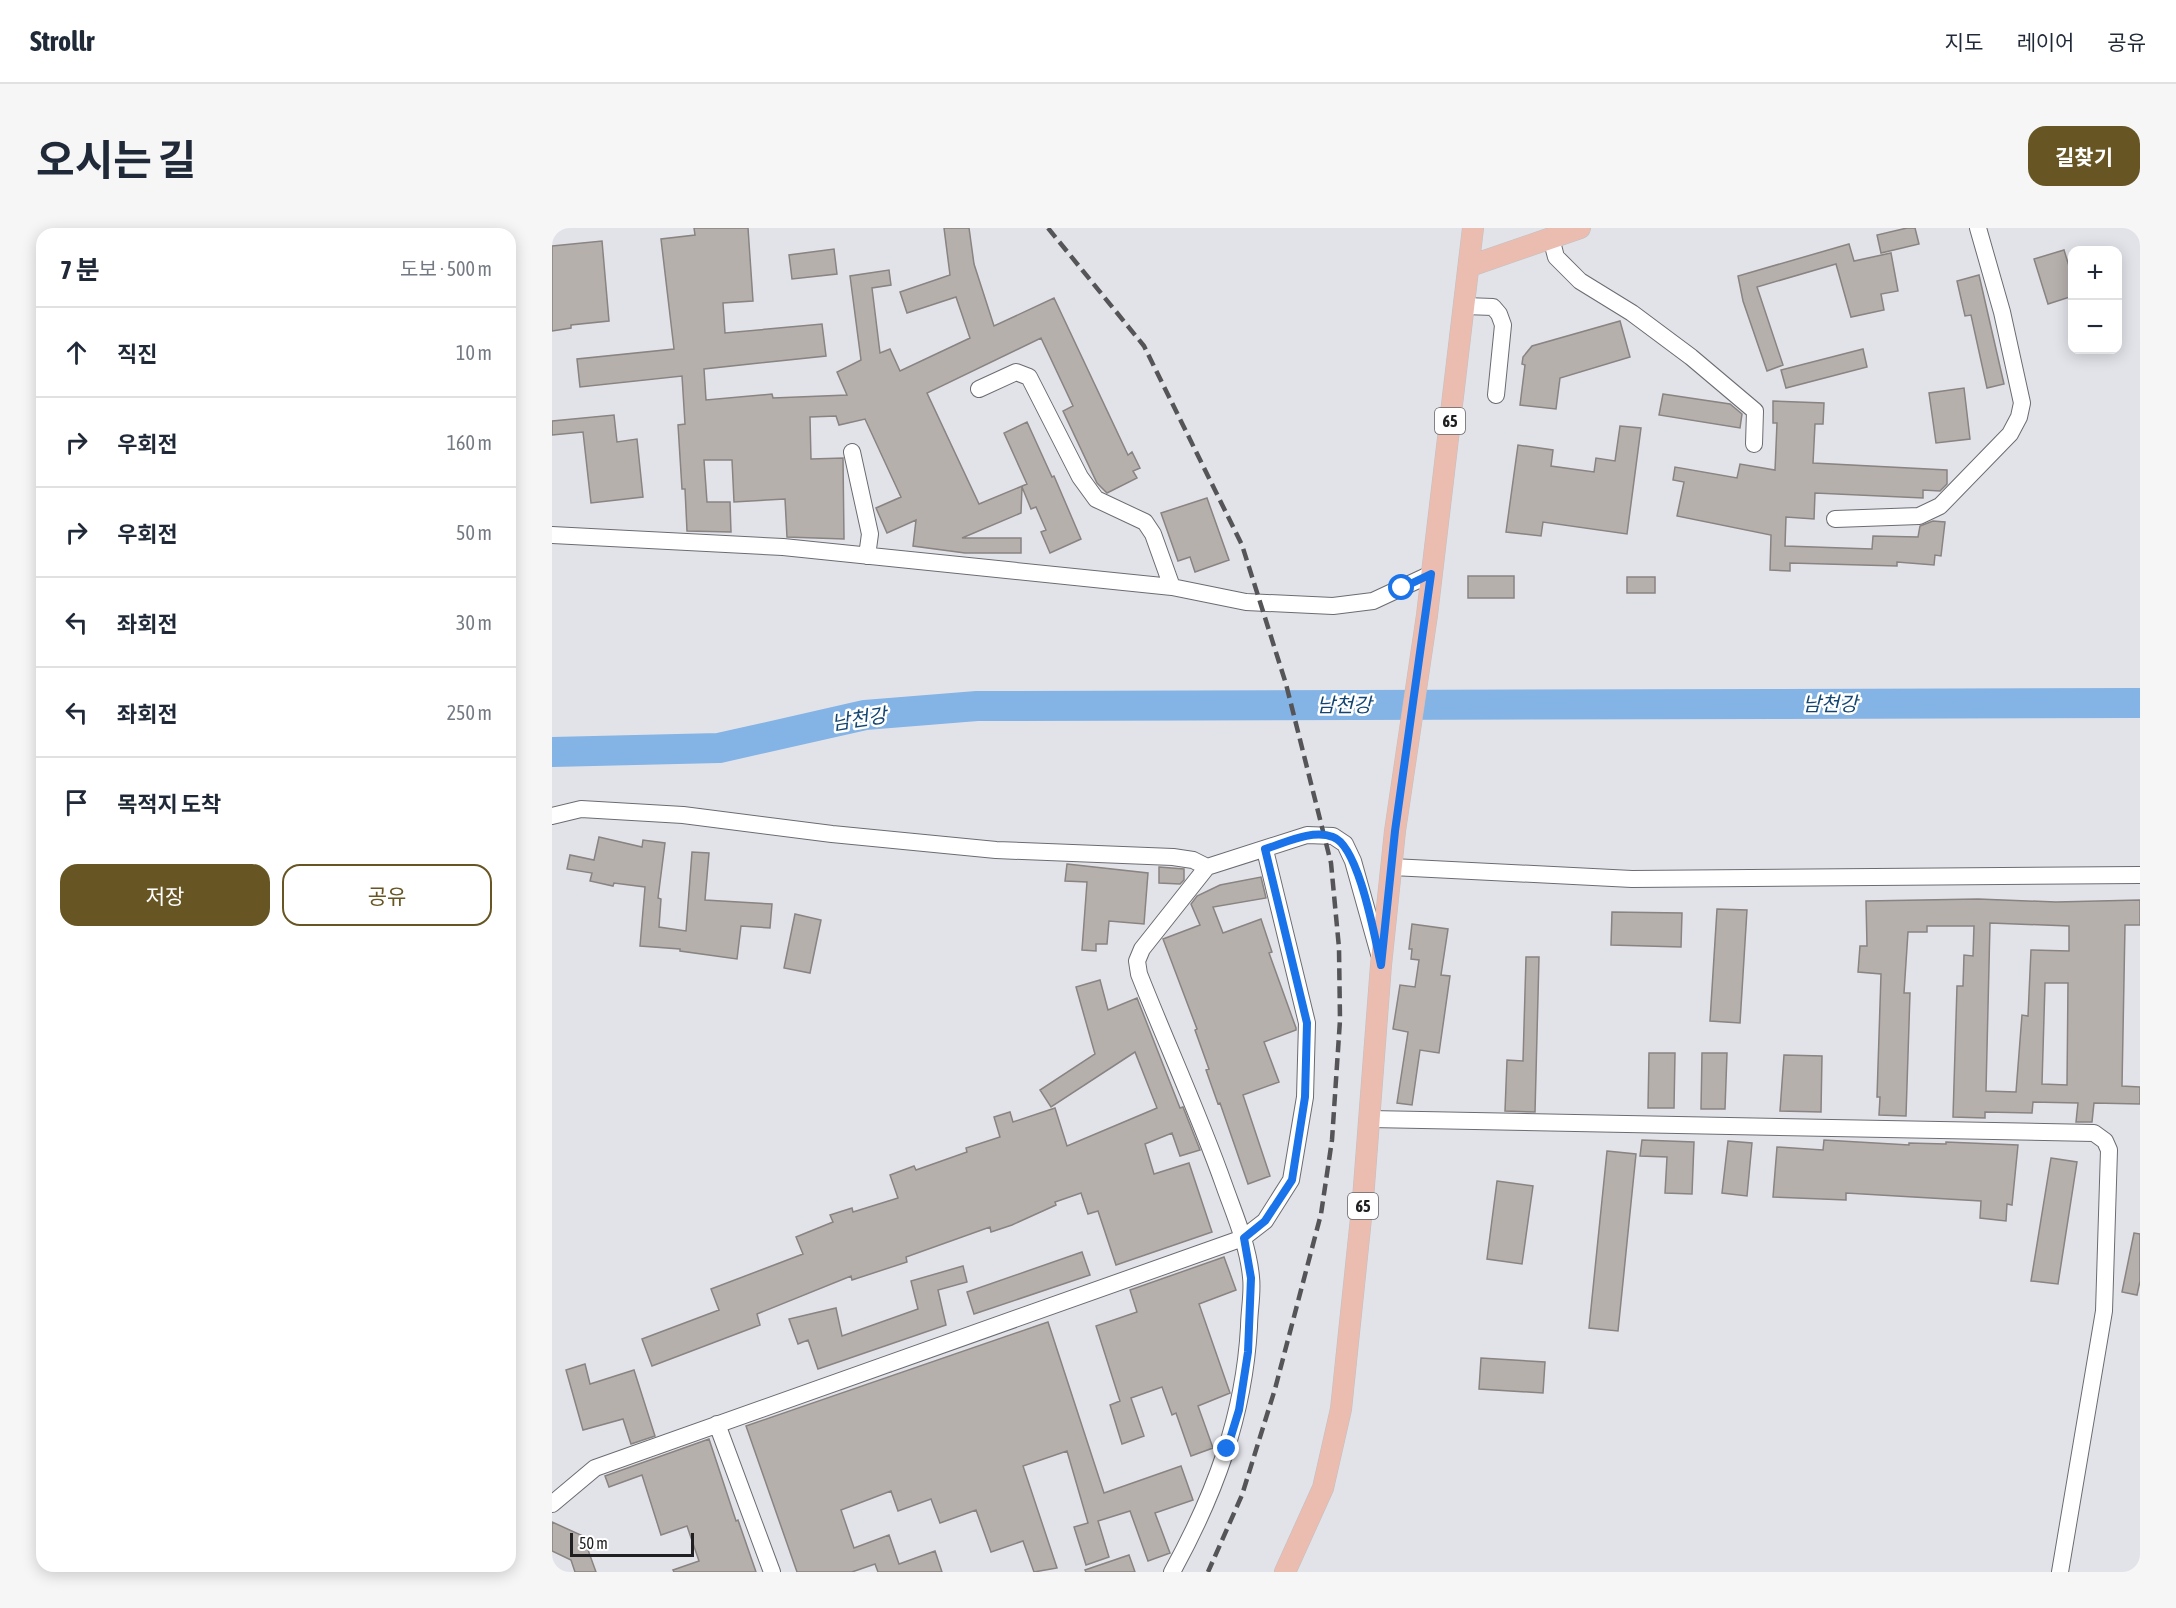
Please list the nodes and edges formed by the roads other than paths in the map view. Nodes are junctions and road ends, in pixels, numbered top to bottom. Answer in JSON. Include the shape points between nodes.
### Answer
{"nodes":[{"id":1,"x":1473,"y":228,"type":"edge"},
{"id":2,"x":1528,"y":228,"type":"edge"},
{"id":3,"x":1580,"y":228,"type":"edge"},
{"id":4,"x":1978,"y":228,"type":"edge"},
{"id":5,"x":1551,"y":238,"type":"junction"},
{"id":6,"x":1470,"y":266,"type":"junction"},
{"id":7,"x":1465,"y":306,"type":"junction"},
{"id":8,"x":979,"y":389,"type":"dead end"},
{"id":9,"x":1496,"y":395,"type":"dead end"},
{"id":10,"x":1754,"y":444,"type":"dead end"},
{"id":11,"x":852,"y":452,"type":"dead end"},
{"id":12,"x":1834,"y":519,"type":"dead end"},
{"id":13,"x":552,"y":535,"type":"edge"},
{"id":14,"x":867,"y":556,"type":"junction"},
{"id":15,"x":1431,"y":574,"type":"junction"},
{"id":16,"x":1172,"y":587,"type":"junction"},
{"id":17,"x":552,"y":816,"type":"edge"},
{"id":18,"x":1265,"y":849,"type":"junction"},
{"id":19,"x":1206,"y":867,"type":"junction"},
{"id":20,"x":1392,"y":867,"type":"junction"},
{"id":21,"x":2140,"y":875,"type":"edge"},
{"id":22,"x":1381,"y":965,"type":"junction"},
{"id":23,"x":1370,"y":1119,"type":"junction"},
{"id":24,"x":1244,"y":1238,"type":"junction"},
{"id":25,"x":717,"y":1424,"type":"junction"},
{"id":26,"x":552,"y":1504,"type":"edge"},
{"id":27,"x":772,"y":1572,"type":"edge"},
{"id":28,"x":1172,"y":1572,"type":"edge"},
{"id":29,"x":1285,"y":1572,"type":"edge"},
{"id":30,"x":2060,"y":1572,"type":"edge"}],
"edges":[{"from":1,"to":6,"type":"main road","number":"65"},
{"from":2,"to":5,"type":"main road"},
{"from":3,"to":5,"type":"main road"},
{"from":4,"to":12,"type":"street","via":[[2022,403],[2019,417],[2010,434],[1940,506],[1919,516]]},
{"from":5,"to":6,"type":"main road"},
{"from":5,"to":10,"type":"street","via":[[1556,257],[1580,281],[1632,313],[1755,411]]},
{"from":6,"to":7,"type":"main road","number":"65"},
{"from":7,"to":9,"type":"street","via":[[1493,307],[1503,325]]},
{"from":7,"to":15,"type":"main road","number":"65"},
{"from":8,"to":16,"type":"street","via":[[1016,372],[1029,377],[1080,477],[1096,500],[1145,522]]},
{"from":11,"to":14,"type":"street","via":[[870,534]]},
{"from":13,"to":14,"type":"street"},
{"from":14,"to":16,"type":"street"},
{"from":15,"to":16,"type":"street","via":[[1373,602],[1333,606],[1246,602]]},
{"from":15,"to":20,"type":"main road","number":"65"},
{"from":17,"to":19,"type":"street","via":[[581,809],[683,815],[996,850],[1173,857]]},
{"from":18,"to":19,"type":"street"},
{"from":18,"to":22,"type":"street","via":[[1307,835],[1332,836],[1345,844]]},
{"from":18,"to":24,"type":"street","via":[[1307,1023],[1305,1097],[1292,1180],[1265,1221]]},
{"from":19,"to":24,"type":"street","via":[[1157,928],[1137,961]]},
{"from":20,"to":21,"type":"street","via":[[1632,879]]},
{"from":20,"to":22,"type":"main road","number":"65"},
{"from":22,"to":23,"type":"main road","number":"65"},
{"from":23,"to":29,"type":"main road","number":"65","via":[[1341,1409],[1323,1488]]},
{"from":23,"to":30,"type":"street","via":[[2094,1133],[2109,1150],[2104,1311]]},
{"from":24,"to":25,"type":"street"},
{"from":24,"to":28,"type":"street","via":[[1251,1278],[1248,1352],[1239,1410],[1212,1487]]},
{"from":25,"to":26,"type":"street","via":[[595,1468]]},
{"from":25,"to":27,"type":"street"}]}
